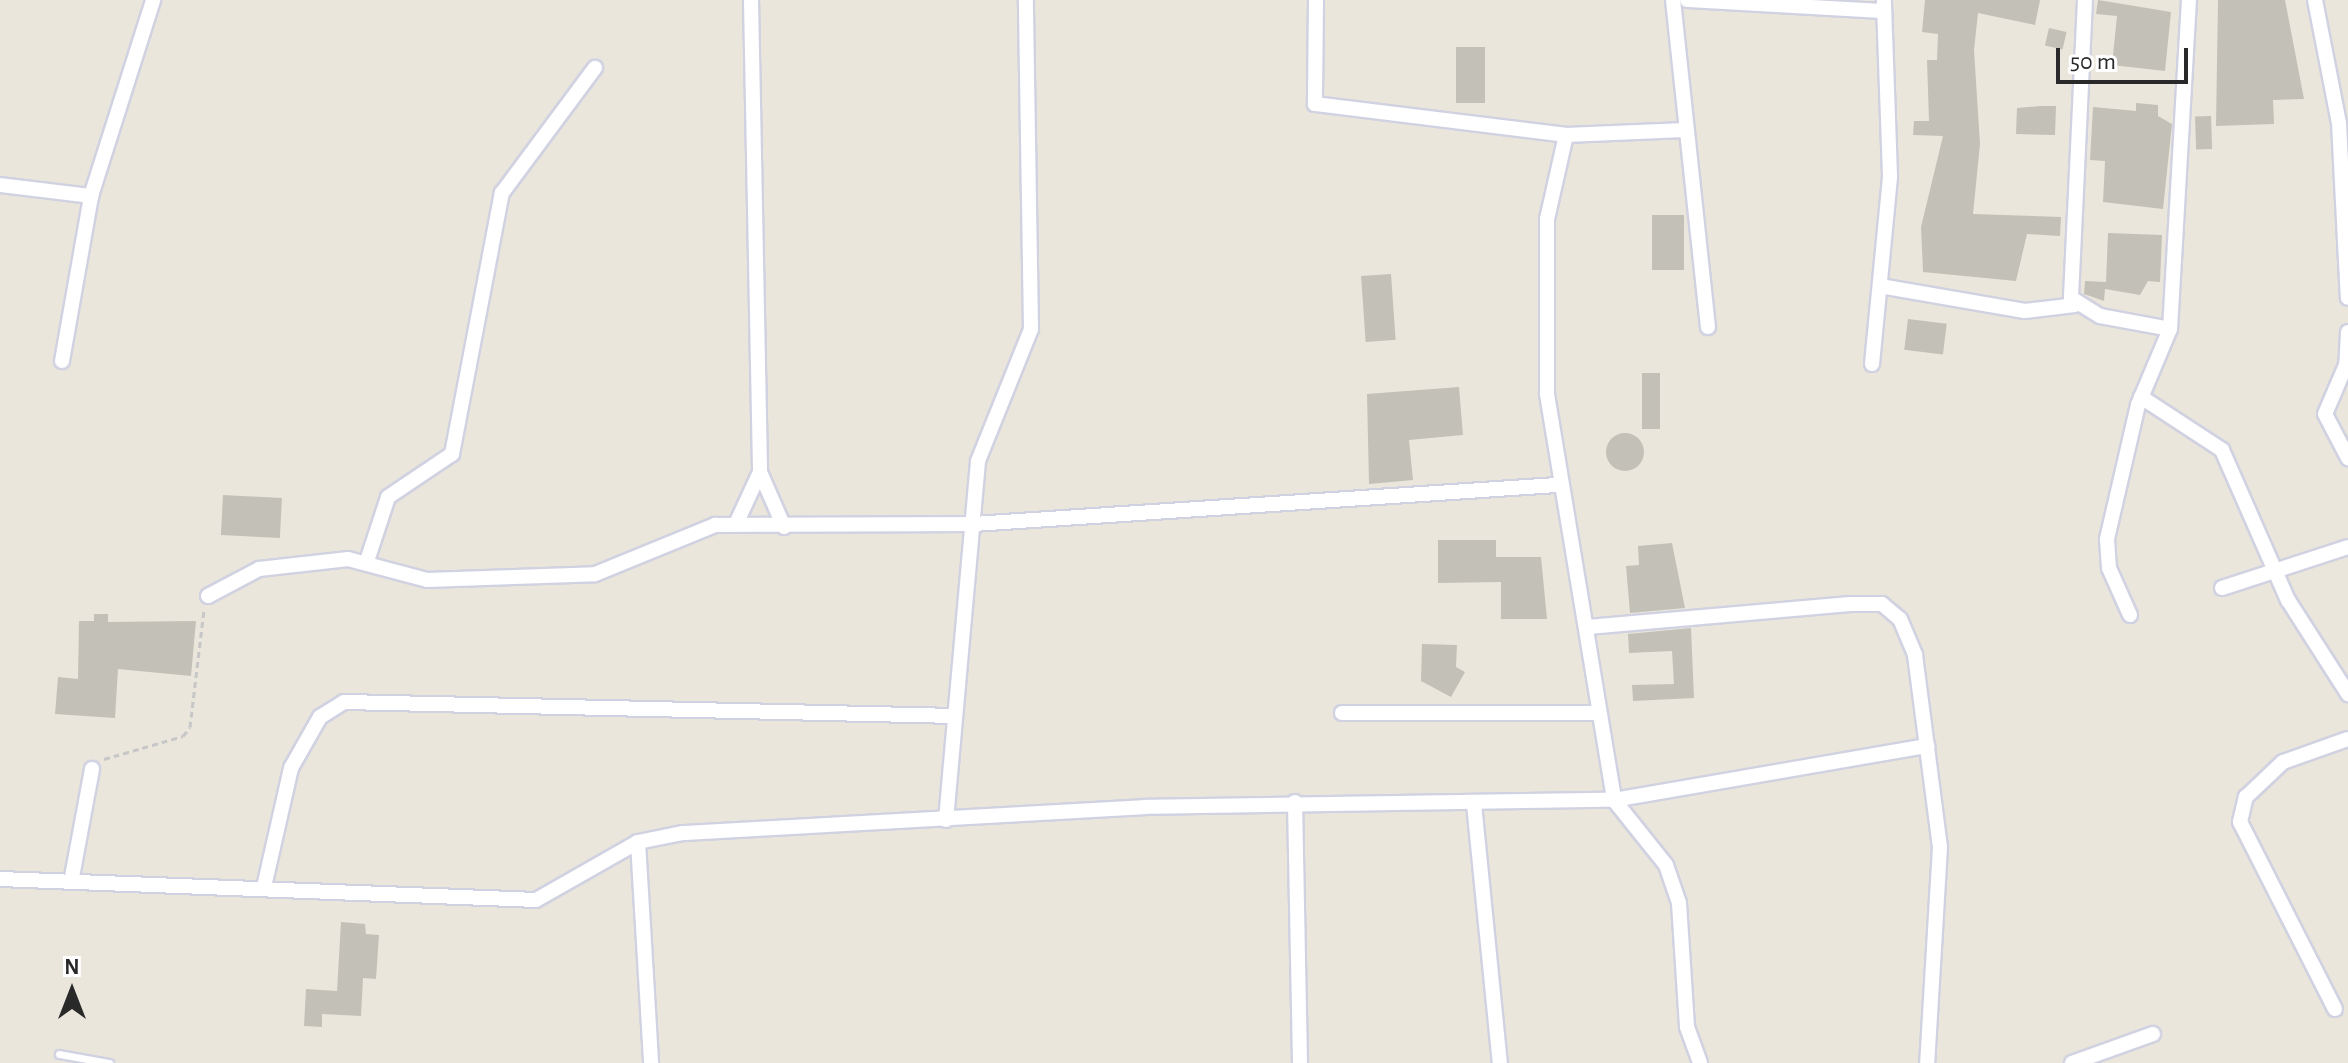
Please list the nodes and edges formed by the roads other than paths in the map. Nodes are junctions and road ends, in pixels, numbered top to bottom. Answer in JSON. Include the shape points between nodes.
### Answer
{"nodes":[{"id":1,"x":153,"y":0,"type":"edge"},
{"id":2,"x":751,"y":0,"type":"edge"},
{"id":3,"x":1026,"y":0,"type":"edge"},
{"id":4,"x":1316,"y":0,"type":"edge"},
{"id":5,"x":1673,"y":0,"type":"edge"},
{"id":6,"x":1687,"y":0,"type":"edge"},
{"id":7,"x":2085,"y":0,"type":"edge"},
{"id":8,"x":2189,"y":0,"type":"edge"},
{"id":9,"x":2315,"y":0,"type":"edge"},
{"id":10,"x":1884,"y":5,"type":"edge"},
{"id":11,"x":595,"y":68,"type":"dead end"},
{"id":12,"x":1685,"y":130,"type":"junction"},
{"id":13,"x":1566,"y":135,"type":"junction"},
{"id":14,"x":0,"y":185,"type":"edge"},
{"id":15,"x":91,"y":196,"type":"junction"},
{"id":16,"x":1880,"y":286,"type":"junction"},
{"id":17,"x":2348,"y":298,"type":"edge"},
{"id":18,"x":2075,"y":305,"type":"junction"},
{"id":19,"x":1708,"y":327,"type":"dead end"},
{"id":20,"x":2170,"y":329,"type":"junction"},
{"id":21,"x":2348,"y":332,"type":"edge"},
{"id":22,"x":62,"y":361,"type":"dead end"},
{"id":23,"x":1872,"y":364,"type":"dead end"},
{"id":24,"x":2141,"y":397,"type":"junction"},
{"id":25,"x":2348,"y":458,"type":"edge"},
{"id":26,"x":760,"y":472,"type":"junction"},
{"id":27,"x":1556,"y":485,"type":"junction"},
{"id":28,"x":736,"y":524,"type":"junction"},
{"id":29,"x":974,"y":524,"type":"junction"},
{"id":30,"x":784,"y":527,"type":"junction"},
{"id":31,"x":2348,"y":547,"type":"edge"},
{"id":32,"x":367,"y":561,"type":"junction"},
{"id":33,"x":2274,"y":572,"type":"junction"},
{"id":34,"x":2222,"y":588,"type":"dead end"},
{"id":35,"x":208,"y":596,"type":"road end"},
{"id":36,"x":2130,"y":615,"type":"dead end"},
{"id":37,"x":1588,"y":627,"type":"junction"},
{"id":38,"x":2348,"y":694,"type":"edge"},
{"id":39,"x":1342,"y":713,"type":"dead end"},
{"id":40,"x":1594,"y":713,"type":"junction"},
{"id":41,"x":954,"y":716,"type":"junction"},
{"id":42,"x":2348,"y":739,"type":"edge"},
{"id":43,"x":1927,"y":746,"type":"junction"},
{"id":44,"x":92,"y":769,"type":"road end"},
{"id":45,"x":1614,"y":800,"type":"junction"},
{"id":46,"x":1295,"y":802,"type":"junction"},
{"id":47,"x":1474,"y":804,"type":"junction"},
{"id":48,"x":946,"y":820,"type":"junction"},
{"id":49,"x":638,"y":842,"type":"junction"},
{"id":50,"x":72,"y":877,"type":"junction"},
{"id":51,"x":0,"y":879,"type":"edge"},
{"id":52,"x":264,"y":887,"type":"junction"},
{"id":53,"x":2335,"y":1009,"type":"dead end"},
{"id":54,"x":2153,"y":1034,"type":"dead end"},
{"id":55,"x":59,"y":1054,"type":"dead end"},
{"id":56,"x":109,"y":1063,"type":"edge"},
{"id":57,"x":651,"y":1063,"type":"edge"},
{"id":58,"x":1300,"y":1063,"type":"edge"},
{"id":59,"x":1500,"y":1063,"type":"edge"},
{"id":60,"x":1700,"y":1063,"type":"edge"},
{"id":61,"x":1927,"y":1063,"type":"edge"},
{"id":62,"x":2072,"y":1063,"type":"edge"}],
"edges":[{"from":1,"to":15,"type":"street"},
{"from":2,"to":26,"type":"street"},
{"from":3,"to":29,"type":"street","via":[[1031,329],[978,461]]},
{"from":4,"to":13,"type":"street","via":[[1315,104]]},
{"from":5,"to":12,"type":"street"},
{"from":6,"to":10,"type":"street"},
{"from":7,"to":18,"type":"street","via":[[2070,279]]},
{"from":8,"to":20,"type":"street"},
{"from":9,"to":17,"type":"street","via":[[2339,123]]},
{"from":10,"to":16,"type":"street","via":[[1890,176]]},
{"from":11,"to":32,"type":"street","via":[[502,193],[452,454],[388,497]]},
{"from":12,"to":13,"type":"street"},
{"from":12,"to":19,"type":"street"},
{"from":13,"to":27,"type":"street","via":[[1547,219],[1547,394]]},
{"from":14,"to":15,"type":"street"},
{"from":15,"to":22,"type":"street"},
{"from":16,"to":18,"type":"street","via":[[2025,311]]},
{"from":16,"to":23,"type":"street"},
{"from":18,"to":20,"type":"street"},
{"from":20,"to":24,"type":"street"},
{"from":21,"to":25,"type":"street","via":[[2346,365],[2325,414]]},
{"from":24,"to":33,"type":"street","via":[[2222,450]]},
{"from":24,"to":36,"type":"street","via":[[2107,539],[2109,568]]},
{"from":26,"to":28,"type":"street"},
{"from":26,"to":30,"type":"street"},
{"from":27,"to":29,"type":"street"},
{"from":27,"to":37,"type":"street"},
{"from":28,"to":30,"type":"street"},
{"from":28,"to":32,"type":"street","via":[[692,532],[595,574],[427,580]]},
{"from":29,"to":30,"type":"street"},
{"from":29,"to":41,"type":"street"},
{"from":31,"to":33,"type":"street"},
{"from":32,"to":35,"type":"street","via":[[259,569]]},
{"from":33,"to":34,"type":"street"},
{"from":33,"to":38,"type":"street"},
{"from":37,"to":40,"type":"street"},
{"from":37,"to":43,"type":"street","via":[[1882,604],[1900,619],[1915,655]]},
{"from":39,"to":40,"type":"street"},
{"from":40,"to":45,"type":"street"},
{"from":41,"to":48,"type":"street"},
{"from":41,"to":52,"type":"street","via":[[344,702],[320,717],[291,768]]},
{"from":42,"to":53,"type":"street","via":[[2283,762],[2246,797],[2240,822]]},
{"from":43,"to":45,"type":"street"},
{"from":43,"to":61,"type":"street","via":[[1940,847]]},
{"from":44,"to":50,"type":"street"},
{"from":45,"to":47,"type":"street"},
{"from":45,"to":60,"type":"street","via":[[1654,842],[1671,877],[1687,1027]]},
{"from":46,"to":47,"type":"street"},
{"from":46,"to":48,"type":"street"},
{"from":46,"to":58,"type":"street"},
{"from":47,"to":59,"type":"street"},
{"from":48,"to":49,"type":"street","via":[[683,833]]},
{"from":49,"to":52,"type":"street","via":[[536,900]]},
{"from":49,"to":57,"type":"street"},
{"from":50,"to":51,"type":"street"},
{"from":50,"to":52,"type":"street"},
{"from":54,"to":62,"type":"street"},
{"from":55,"to":56,"type":"lane"}]}
